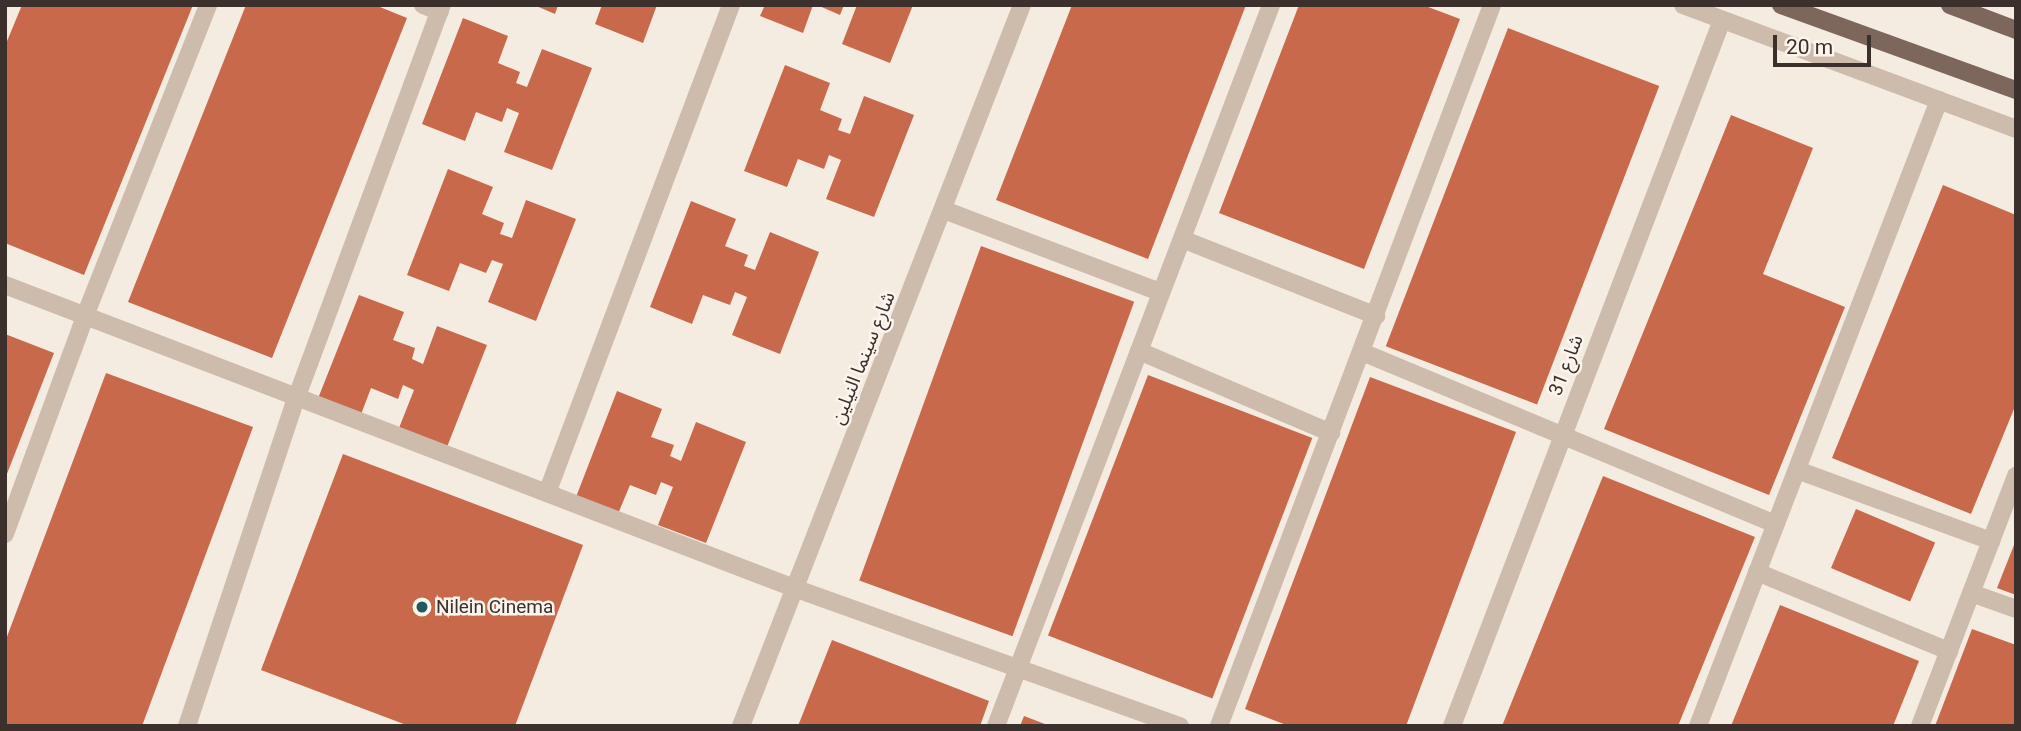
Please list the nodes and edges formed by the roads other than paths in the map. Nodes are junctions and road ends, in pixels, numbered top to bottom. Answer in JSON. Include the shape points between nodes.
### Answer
{"nodes":[{"id":1,"x":208,"y":5,"type":"edge"},
{"id":2,"x":731,"y":5,"type":"edge"},
{"id":3,"x":1022,"y":5,"type":"edge"},
{"id":4,"x":1271,"y":5,"type":"edge"},
{"id":5,"x":1492,"y":5,"type":"edge"},
{"id":6,"x":1683,"y":5,"type":"edge"},
{"id":7,"x":1781,"y":5,"type":"edge"},
{"id":8,"x":1950,"y":5,"type":"edge"},
{"id":9,"x":435,"y":7,"type":"edge"},
{"id":10,"x":1722,"y":20,"type":"junction"},
{"id":11,"x":2016,"y":30,"type":"edge"},
{"id":12,"x":2016,"y":90,"type":"edge"},
{"id":13,"x":1939,"y":100,"type":"junction"},
{"id":14,"x":2016,"y":129,"type":"edge"},
{"id":15,"x":944,"y":210,"type":"junction"},
{"id":16,"x":1182,"y":239,"type":"junction"},
{"id":17,"x":5,"y":285,"type":"edge"},
{"id":18,"x":1160,"y":292,"type":"junction"},
{"id":19,"x":85,"y":316,"type":"junction"},
{"id":20,"x":1376,"y":316,"type":"junction"},
{"id":21,"x":1139,"y":351,"type":"junction"},
{"id":22,"x":1362,"y":352,"type":"junction"},
{"id":23,"x":296,"y":399,"type":"junction"},
{"id":24,"x":1331,"y":433,"type":"junction"},
{"id":25,"x":1562,"y":433,"type":"junction"},
{"id":26,"x":1797,"y":470,"type":"junction"},
{"id":27,"x":2016,"y":476,"type":"edge"},
{"id":28,"x":547,"y":493,"type":"junction"},
{"id":29,"x":1776,"y":524,"type":"junction"},
{"id":30,"x":5,"y":534,"type":"edge"},
{"id":31,"x":1991,"y":541,"type":"junction"},
{"id":32,"x":1757,"y":572,"type":"junction"},
{"id":33,"x":794,"y":588,"type":"junction"},
{"id":34,"x":1971,"y":593,"type":"junction"},
{"id":35,"x":2016,"y":609,"type":"edge"},
{"id":36,"x":1949,"y":651,"type":"junction"},
{"id":37,"x":1019,"y":667,"type":"junction"},
{"id":38,"x":187,"y":726,"type":"edge"},
{"id":39,"x":741,"y":726,"type":"edge"},
{"id":40,"x":996,"y":726,"type":"edge"},
{"id":41,"x":1180,"y":726,"type":"edge"},
{"id":42,"x":1219,"y":726,"type":"edge"},
{"id":43,"x":1452,"y":726,"type":"edge"},
{"id":44,"x":1698,"y":726,"type":"edge"},
{"id":45,"x":1920,"y":726,"type":"edge"}],
"edges":[{"from":1,"to":19,"type":"street"},
{"from":2,"to":28,"type":"street"},
{"from":3,"to":15,"type":"street","name":"شارع سينما النيلين"},
{"from":4,"to":16,"type":"street"},
{"from":5,"to":20,"type":"street"},
{"from":6,"to":10,"type":"street"},
{"from":7,"to":12,"type":"main road"},
{"from":8,"to":11,"type":"main road"},
{"from":9,"to":23,"type":"street"},
{"from":10,"to":13,"type":"street"},
{"from":10,"to":25,"type":"street","name":"شارع 31"},
{"from":13,"to":14,"type":"street"},
{"from":13,"to":26,"type":"street"},
{"from":15,"to":18,"type":"street"},
{"from":15,"to":33,"type":"street","name":"شارع سينما النيلين"},
{"from":16,"to":18,"type":"street"},
{"from":16,"to":20,"type":"street"},
{"from":17,"to":19,"type":"street"},
{"from":18,"to":21,"type":"street"},
{"from":19,"to":23,"type":"street"},
{"from":19,"to":30,"type":"street"},
{"from":20,"to":22,"type":"street"},
{"from":21,"to":24,"type":"street"},
{"from":21,"to":37,"type":"street"},
{"from":22,"to":24,"type":"street"},
{"from":22,"to":25,"type":"street"},
{"from":23,"to":28,"type":"street"},
{"from":23,"to":38,"type":"street"},
{"from":24,"to":42,"type":"street"},
{"from":25,"to":29,"type":"street"},
{"from":25,"to":43,"type":"street","name":"شارع 31"},
{"from":26,"to":29,"type":"street"},
{"from":26,"to":31,"type":"street"},
{"from":27,"to":31,"type":"street"},
{"from":28,"to":33,"type":"street"},
{"from":29,"to":32,"type":"street"},
{"from":31,"to":34,"type":"street"},
{"from":32,"to":36,"type":"street"},
{"from":32,"to":44,"type":"street"},
{"from":33,"to":37,"type":"street"},
{"from":33,"to":39,"type":"street","name":"شارع سينما النيلين"},
{"from":34,"to":35,"type":"street"},
{"from":34,"to":36,"type":"street"},
{"from":36,"to":45,"type":"street"},
{"from":37,"to":40,"type":"street"},
{"from":37,"to":41,"type":"street"}]}
